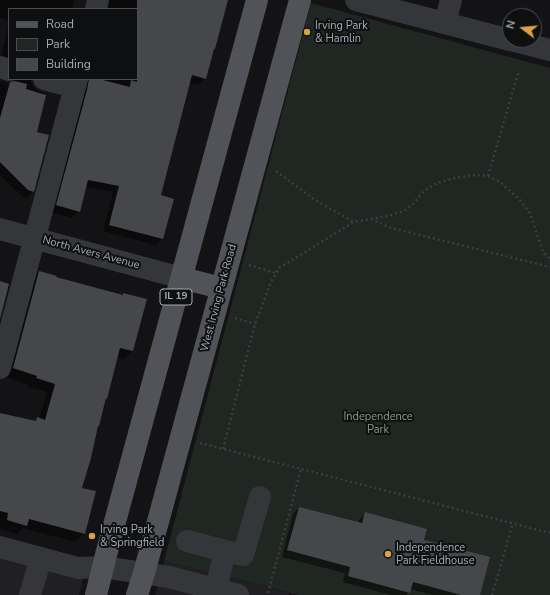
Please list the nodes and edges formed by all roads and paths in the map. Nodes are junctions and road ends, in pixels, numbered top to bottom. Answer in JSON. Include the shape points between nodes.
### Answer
{"nodes":[{"id":1,"x":257,"y":0,"type":"edge"},
{"id":2,"x":300,"y":0,"type":"edge"},
{"id":3,"x":356,"y":0,"type":"edge"},
{"id":4,"x":451,"y":0,"type":"edge"},
{"id":5,"x":445,"y":23,"type":"junction"},
{"id":6,"x":502,"y":38,"type":"edge"},
{"id":7,"x":519,"y":70,"type":"dead end"},
{"id":8,"x":52,"y":80,"type":"edge"},
{"id":9,"x":76,"y":83,"type":"edge"},
{"id":10,"x":273,"y":168,"type":"dead end"},
{"id":11,"x":488,"y":176,"type":"junction"},
{"id":12,"x":371,"y":219,"type":"junction"},
{"id":13,"x":354,"y":222,"type":"junction"},
{"id":14,"x":0,"y":229,"type":"edge"},
{"id":15,"x":35,"y":238,"type":"junction"},
{"id":16,"x":550,"y":259,"type":"edge"},
{"id":17,"x":247,"y":265,"type":"dead end"},
{"id":18,"x":550,"y":267,"type":"edge"},
{"id":19,"x":276,"y":273,"type":"junction"},
{"id":20,"x":182,"y":278,"type":"junction"},
{"id":21,"x":221,"y":288,"type":"junction"},
{"id":22,"x":233,"y":318,"type":"dead end"},
{"id":23,"x":255,"y":324,"type":"junction"},
{"id":24,"x":0,"y":368,"type":"edge"},
{"id":25,"x":200,"y":443,"type":"dead end"},
{"id":26,"x":223,"y":449,"type":"junction"},
{"id":27,"x":301,"y":469,"type":"junction"},
{"id":28,"x":260,"y":497,"type":"dead end"},
{"id":29,"x":513,"y":523,"type":"junction"},
{"id":30,"x":550,"y":533,"type":"edge"},
{"id":31,"x":187,"y":541,"type":"dead end"},
{"id":32,"x":0,"y":547,"type":"edge"},
{"id":33,"x":225,"y":550,"type":"junction"},
{"id":34,"x":41,"y":558,"type":"junction"},
{"id":35,"x":103,"y":567,"type":"junction"},
{"id":36,"x":144,"y":573,"type":"junction"},
{"id":37,"x":205,"y":590,"type":"edge"},
{"id":38,"x":268,"y":594,"type":"dead end"},
{"id":39,"x":30,"y":595,"type":"edge"},
{"id":40,"x":96,"y":595,"type":"edge"},
{"id":41,"x":137,"y":595,"type":"edge"},
{"id":42,"x":238,"y":595,"type":"edge"},
{"id":43,"x":492,"y":595,"type":"edge"}],
"edges":[{"from":1,"to":20,"type":"main road","number":"IL 19"},
{"from":2,"to":21,"type":"main road","name":"West Irving Park Road"},
{"from":3,"to":5,"type":"street"},
{"from":4,"to":5,"type":"street"},
{"from":5,"to":6,"type":"street"},
{"from":7,"to":11,"type":"path"},
{"from":8,"to":9,"type":"street"},
{"from":9,"to":15,"type":"street"},
{"from":10,"to":13,"type":"path","via":[[315,200]]},
{"from":11,"to":12,"type":"path","via":[[473,175],[437,183],[424,191],[404,211]]},
{"from":11,"to":16,"type":"path","via":[[500,182],[530,213],[543,252]]},
{"from":12,"to":13,"type":"path"},
{"from":12,"to":18,"type":"path","via":[[391,228]]},
{"from":13,"to":19,"type":"path","via":[[279,268]]},
{"from":14,"to":15,"type":"street","name":"North Avers Avenue"},
{"from":15,"to":20,"type":"street","name":"North Avers Avenue"},
{"from":15,"to":24,"type":"street"},
{"from":17,"to":19,"type":"path"},
{"from":19,"to":23,"type":"path"},
{"from":20,"to":21,"type":"main road"},
{"from":20,"to":35,"type":"main road","number":"IL 19"},
{"from":21,"to":36,"type":"main road","name":"West Irving Park Road"},
{"from":22,"to":23,"type":"path"},
{"from":23,"to":26,"type":"path"},
{"from":25,"to":26,"type":"path"},
{"from":26,"to":27,"type":"path"},
{"from":27,"to":29,"type":"path"},
{"from":27,"to":38,"type":"path"},
{"from":28,"to":33,"type":"street","via":[[243,555]]},
{"from":29,"to":30,"type":"path"},
{"from":29,"to":43,"type":"path"},
{"from":31,"to":33,"type":"street"},
{"from":32,"to":34,"type":"street"},
{"from":33,"to":37,"type":"street"},
{"from":34,"to":35,"type":"street","via":[[78,568]]},
{"from":34,"to":39,"type":"street"},
{"from":35,"to":36,"type":"street"},
{"from":35,"to":40,"type":"main road","number":"IL 19"},
{"from":36,"to":37,"type":"street","via":[[169,577]]},
{"from":36,"to":41,"type":"main road","name":"West Irving Park Road"},
{"from":37,"to":42,"type":"street"}]}
